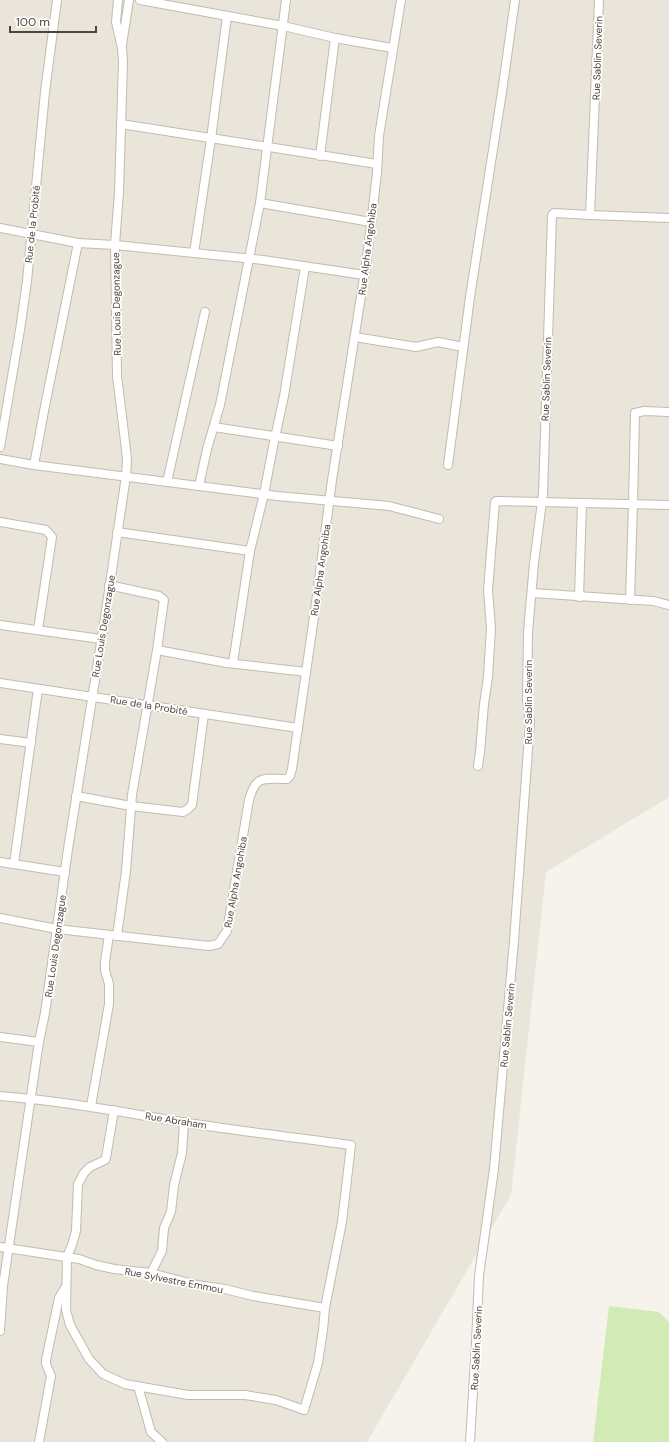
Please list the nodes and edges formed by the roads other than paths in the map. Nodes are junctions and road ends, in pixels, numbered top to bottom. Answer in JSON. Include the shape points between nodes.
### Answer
{"nodes":[{"id":1,"x":57,"y":0,"type":"edge"},
{"id":2,"x":118,"y":0,"type":"edge"},
{"id":3,"x":129,"y":0,"type":"edge"},
{"id":4,"x":140,"y":0,"type":"edge"},
{"id":5,"x":286,"y":0,"type":"edge"},
{"id":6,"x":401,"y":0,"type":"edge"},
{"id":7,"x":515,"y":0,"type":"edge"},
{"id":8,"x":599,"y":0,"type":"edge"},
{"id":9,"x":227,"y":16,"type":"junction"},
{"id":10,"x":283,"y":26,"type":"junction"},
{"id":11,"x":335,"y":38,"type":"junction"},
{"id":12,"x":122,"y":48,"type":"junction"},
{"id":13,"x":392,"y":48,"type":"junction"},
{"id":14,"x":121,"y":124,"type":"junction"},
{"id":15,"x":211,"y":139,"type":"junction"},
{"id":16,"x":267,"y":148,"type":"junction"},
{"id":17,"x":320,"y":156,"type":"junction"},
{"id":18,"x":377,"y":164,"type":"junction"},
{"id":19,"x":260,"y":203,"type":"junction"},
{"id":20,"x":590,"y":215,"type":"junction"},
{"id":21,"x":669,"y":218,"type":"edge"},
{"id":22,"x":371,"y":222,"type":"junction"},
{"id":23,"x":0,"y":228,"type":"edge"},
{"id":24,"x":32,"y":234,"type":"junction"},
{"id":25,"x":78,"y":243,"type":"junction"},
{"id":26,"x":115,"y":245,"type":"junction"},
{"id":27,"x":194,"y":253,"type":"junction"},
{"id":28,"x":248,"y":259,"type":"junction"},
{"id":29,"x":305,"y":267,"type":"junction"},
{"id":30,"x":364,"y":275,"type":"junction"},
{"id":31,"x":205,"y":312,"type":"dead end"},
{"id":32,"x":355,"y":337,"type":"junction"},
{"id":33,"x":463,"y":347,"type":"junction"},
{"id":34,"x":669,"y":412,"type":"edge"},
{"id":35,"x":214,"y":427,"type":"junction"},
{"id":36,"x":276,"y":436,"type":"junction"},
{"id":37,"x":338,"y":446,"type":"junction"},
{"id":38,"x":0,"y":447,"type":"edge"},
{"id":39,"x":0,"y":458,"type":"edge"},
{"id":40,"x":34,"y":465,"type":"junction"},
{"id":41,"x":448,"y":465,"type":"dead end"},
{"id":42,"x":126,"y":476,"type":"junction"},
{"id":43,"x":167,"y":482,"type":"junction"},
{"id":44,"x":199,"y":486,"type":"junction"},
{"id":45,"x":264,"y":494,"type":"junction"},
{"id":46,"x":329,"y":502,"type":"junction"},
{"id":47,"x":542,"y":502,"type":"junction"},
{"id":48,"x":582,"y":503,"type":"junction"},
{"id":49,"x":634,"y":504,"type":"junction"},
{"id":50,"x":669,"y":505,"type":"edge"},
{"id":51,"x":439,"y":519,"type":"dead end"},
{"id":52,"x":0,"y":522,"type":"edge"},
{"id":53,"x":117,"y":532,"type":"junction"},
{"id":54,"x":250,"y":551,"type":"junction"},
{"id":55,"x":109,"y":585,"type":"junction"},
{"id":56,"x":532,"y":593,"type":"junction"},
{"id":57,"x":579,"y":597,"type":"junction"},
{"id":58,"x":630,"y":600,"type":"junction"},
{"id":59,"x":669,"y":605,"type":"edge"},
{"id":60,"x":0,"y":625,"type":"edge"},
{"id":61,"x":38,"y":630,"type":"junction"},
{"id":62,"x":101,"y":639,"type":"junction"},
{"id":63,"x":157,"y":650,"type":"junction"},
{"id":64,"x":233,"y":663,"type":"junction"},
{"id":65,"x":306,"y":672,"type":"junction"},
{"id":66,"x":0,"y":683,"type":"edge"},
{"id":67,"x":38,"y":689,"type":"junction"},
{"id":68,"x":92,"y":696,"type":"junction"},
{"id":69,"x":147,"y":705,"type":"junction"},
{"id":70,"x":204,"y":714,"type":"junction"},
{"id":71,"x":298,"y":728,"type":"junction"},
{"id":72,"x":0,"y":739,"type":"edge"},
{"id":73,"x":31,"y":743,"type":"junction"},
{"id":74,"x":478,"y":766,"type":"dead end"},
{"id":75,"x":76,"y":796,"type":"junction"},
{"id":76,"x":131,"y":806,"type":"junction"},
{"id":77,"x":0,"y":862,"type":"edge"},
{"id":78,"x":14,"y":864,"type":"junction"},
{"id":79,"x":65,"y":872,"type":"junction"},
{"id":80,"x":0,"y":918,"type":"edge"},
{"id":81,"x":57,"y":929,"type":"junction"},
{"id":82,"x":109,"y":935,"type":"junction"},
{"id":83,"x":117,"y":936,"type":"junction"},
{"id":84,"x":0,"y":1037,"type":"edge"},
{"id":85,"x":40,"y":1042,"type":"junction"},
{"id":86,"x":0,"y":1096,"type":"edge"},
{"id":87,"x":32,"y":1098,"type":"junction"},
{"id":88,"x":90,"y":1106,"type":"junction"},
{"id":89,"x":114,"y":1110,"type":"junction"},
{"id":90,"x":184,"y":1122,"type":"junction"},
{"id":91,"x":0,"y":1246,"type":"edge"},
{"id":92,"x":9,"y":1248,"type":"junction"},
{"id":93,"x":67,"y":1257,"type":"junction"},
{"id":94,"x":151,"y":1273,"type":"junction"},
{"id":95,"x":66,"y":1287,"type":"junction"},
{"id":96,"x":325,"y":1308,"type":"junction"},
{"id":97,"x":0,"y":1331,"type":"edge"},
{"id":98,"x":138,"y":1386,"type":"junction"},
{"id":99,"x":39,"y":1442,"type":"edge"},
{"id":100,"x":162,"y":1442,"type":"edge"},
{"id":101,"x":470,"y":1442,"type":"edge"}],
"edges":[{"from":1,"to":24,"type":"street","name":"Rue de la Probité","via":[[45,92]]},
{"from":2,"to":12,"type":"street","name":"Rue Louis Degonzague","via":[[116,22]]},
{"from":3,"to":12,"type":"street"},
{"from":4,"to":9,"type":"street"},
{"from":5,"to":10,"type":"street"},
{"from":6,"to":13,"type":"street","name":"Rue Alpha Angohiba"},
{"from":7,"to":33,"type":"street"},
{"from":8,"to":20,"type":"street","name":"Rue Sablin Severin"},
{"from":9,"to":10,"type":"street"},
{"from":9,"to":15,"type":"street"},
{"from":10,"to":11,"type":"street"},
{"from":10,"to":16,"type":"street"},
{"from":11,"to":13,"type":"street"},
{"from":11,"to":17,"type":"street"},
{"from":12,"to":14,"type":"street","name":"Rue Louis Degonzague","via":[[124,56]]},
{"from":13,"to":18,"type":"street","name":"Rue Alpha Angohiba","via":[[378,136]]},
{"from":14,"to":15,"type":"street"},
{"from":14,"to":26,"type":"street","name":"Rue Louis Degonzague"},
{"from":15,"to":16,"type":"street"},
{"from":15,"to":27,"type":"street"},
{"from":16,"to":17,"type":"street"},
{"from":16,"to":19,"type":"street"},
{"from":17,"to":18,"type":"street"},
{"from":18,"to":22,"type":"street","name":"Rue Alpha Angohiba"},
{"from":19,"to":22,"type":"street"},
{"from":19,"to":28,"type":"street"},
{"from":20,"to":21,"type":"street"},
{"from":20,"to":47,"type":"street","name":"Rue Sablin Severin","via":[[552,215]]},
{"from":22,"to":30,"type":"street","name":"Rue Alpha Angohiba"},
{"from":23,"to":24,"type":"street"},
{"from":24,"to":25,"type":"street"},
{"from":24,"to":38,"type":"street","name":"Rue de la Probité","via":[[20,330]]},
{"from":25,"to":26,"type":"street"},
{"from":25,"to":40,"type":"street"},
{"from":26,"to":27,"type":"street"},
{"from":26,"to":42,"type":"street","name":"Rue Louis Degonzague","via":[[117,376],[127,460]]},
{"from":27,"to":28,"type":"street"},
{"from":28,"to":29,"type":"street"},
{"from":28,"to":35,"type":"street"},
{"from":29,"to":30,"type":"street"},
{"from":29,"to":36,"type":"street"},
{"from":30,"to":32,"type":"street","name":"Rue Alpha Angohiba"},
{"from":31,"to":43,"type":"street"},
{"from":32,"to":33,"type":"street","via":[[416,347],[438,342]]},
{"from":32,"to":37,"type":"street","name":"Rue Alpha Angohiba"},
{"from":33,"to":41,"type":"street"},
{"from":34,"to":49,"type":"street","via":[[634,413]]},
{"from":35,"to":36,"type":"street"},
{"from":35,"to":44,"type":"street"},
{"from":36,"to":37,"type":"street"},
{"from":36,"to":45,"type":"street"},
{"from":37,"to":46,"type":"street","name":"Rue Alpha Angohiba"},
{"from":39,"to":40,"type":"street"},
{"from":40,"to":42,"type":"street"},
{"from":42,"to":43,"type":"street"},
{"from":42,"to":53,"type":"street","name":"Rue Louis Degonzague"},
{"from":43,"to":44,"type":"street"},
{"from":44,"to":45,"type":"street"},
{"from":45,"to":46,"type":"street"},
{"from":45,"to":54,"type":"street"},
{"from":46,"to":51,"type":"street","via":[[389,506]]},
{"from":46,"to":65,"type":"street","name":"Rue Alpha Angohiba"},
{"from":47,"to":48,"type":"street"},
{"from":47,"to":56,"type":"street","name":"Rue Sablin Severin"},
{"from":47,"to":74,"type":"street","via":[[496,501],[493,505],[488,590],[491,628]]},
{"from":48,"to":49,"type":"street"},
{"from":48,"to":57,"type":"street"},
{"from":49,"to":50,"type":"street"},
{"from":49,"to":58,"type":"street"},
{"from":52,"to":61,"type":"street","via":[[46,530],[52,537]]},
{"from":53,"to":54,"type":"street"},
{"from":53,"to":55,"type":"street","name":"Rue Louis Degonzague"},
{"from":54,"to":64,"type":"street"},
{"from":55,"to":62,"type":"street","name":"Rue Louis Degonzague"},
{"from":55,"to":63,"type":"street","via":[[159,596],[164,600]]},
{"from":56,"to":57,"type":"street"},
{"from":56,"to":101,"type":"street","name":"Rue Sablin Severin","via":[[526,700],[530,722],[515,933],[494,1169],[479,1276]]},
{"from":57,"to":58,"type":"street"},
{"from":58,"to":59,"type":"street"},
{"from":60,"to":61,"type":"street"},
{"from":61,"to":62,"type":"street"},
{"from":62,"to":68,"type":"street","name":"Rue Louis Degonzague"},
{"from":63,"to":64,"type":"street"},
{"from":63,"to":69,"type":"street"},
{"from":64,"to":65,"type":"street"},
{"from":65,"to":71,"type":"street","name":"Rue Alpha Angohiba"},
{"from":66,"to":67,"type":"street","name":"Rue de la Probité"},
{"from":67,"to":68,"type":"street","name":"Rue de la Probité"},
{"from":67,"to":73,"type":"street"},
{"from":68,"to":69,"type":"street","name":"Rue de la Probité"},
{"from":68,"to":75,"type":"street","name":"Rue Louis Degonzague"},
{"from":69,"to":70,"type":"street","name":"Rue de la Probité"},
{"from":69,"to":76,"type":"street"},
{"from":70,"to":71,"type":"street","name":"Rue de la Probité"},
{"from":70,"to":76,"type":"street","via":[[192,805],[183,812]]},
{"from":71,"to":83,"type":"street","name":"Rue Alpha Angohiba","via":[[290,776],[287,779],[259,780],[253,785],[229,922],[227,931],[218,944],[209,946]]},
{"from":72,"to":73,"type":"street"},
{"from":73,"to":78,"type":"street"},
{"from":75,"to":76,"type":"street"},
{"from":75,"to":79,"type":"street","name":"Rue Louis Degonzague"},
{"from":76,"to":83,"type":"street"},
{"from":77,"to":78,"type":"street"},
{"from":78,"to":79,"type":"street"},
{"from":79,"to":81,"type":"street","name":"Rue Louis Degonzague"},
{"from":80,"to":81,"type":"street","name":"Rue Alpha Angohiba"},
{"from":81,"to":82,"type":"street","name":"Rue Alpha Angohiba"},
{"from":81,"to":85,"type":"street","name":"Rue Louis Degonzague"},
{"from":82,"to":83,"type":"street","name":"Rue Alpha Angohiba"},
{"from":82,"to":88,"type":"street","via":[[105,970],[110,992],[109,1004]]},
{"from":84,"to":85,"type":"street"},
{"from":85,"to":87,"type":"street","name":"Rue Louis Degonzague"},
{"from":86,"to":87,"type":"street","name":"Rue Abraham"},
{"from":87,"to":88,"type":"street","name":"Rue Abraham"},
{"from":87,"to":92,"type":"street","name":"Rue Louis Degonzague"},
{"from":88,"to":89,"type":"street","name":"Rue Abraham"},
{"from":89,"to":90,"type":"street","name":"Rue Abraham"},
{"from":89,"to":93,"type":"street","via":[[106,1158],[90,1167],[78,1184],[76,1231]]},
{"from":90,"to":94,"type":"street","via":[[182,1153],[171,1212],[164,1228],[162,1251]]},
{"from":90,"to":96,"type":"street","name":"Rue Abraham","via":[[352,1145],[342,1222]]},
{"from":91,"to":92,"type":"street","name":"Rue Sylvestre Emmou"},
{"from":92,"to":93,"type":"street","name":"Rue Sylvestre Emmou"},
{"from":92,"to":97,"type":"street","name":"Rue Louis Degonzague"},
{"from":93,"to":94,"type":"street","name":"Rue Sylvestre Emmou","via":[[114,1269]]},
{"from":93,"to":95,"type":"street"},
{"from":94,"to":96,"type":"street","name":"Rue Sylvestre Emmou","via":[[196,1285]]},
{"from":95,"to":98,"type":"street","via":[[66,1310],[70,1325],[89,1359],[103,1374],[118,1382]]},
{"from":95,"to":99,"type":"street","via":[[59,1298],[46,1360],[51,1376]]},
{"from":96,"to":98,"type":"street","via":[[318,1363],[304,1410],[276,1400],[246,1394],[188,1395]]},
{"from":98,"to":100,"type":"street","via":[[152,1432]]}]}
